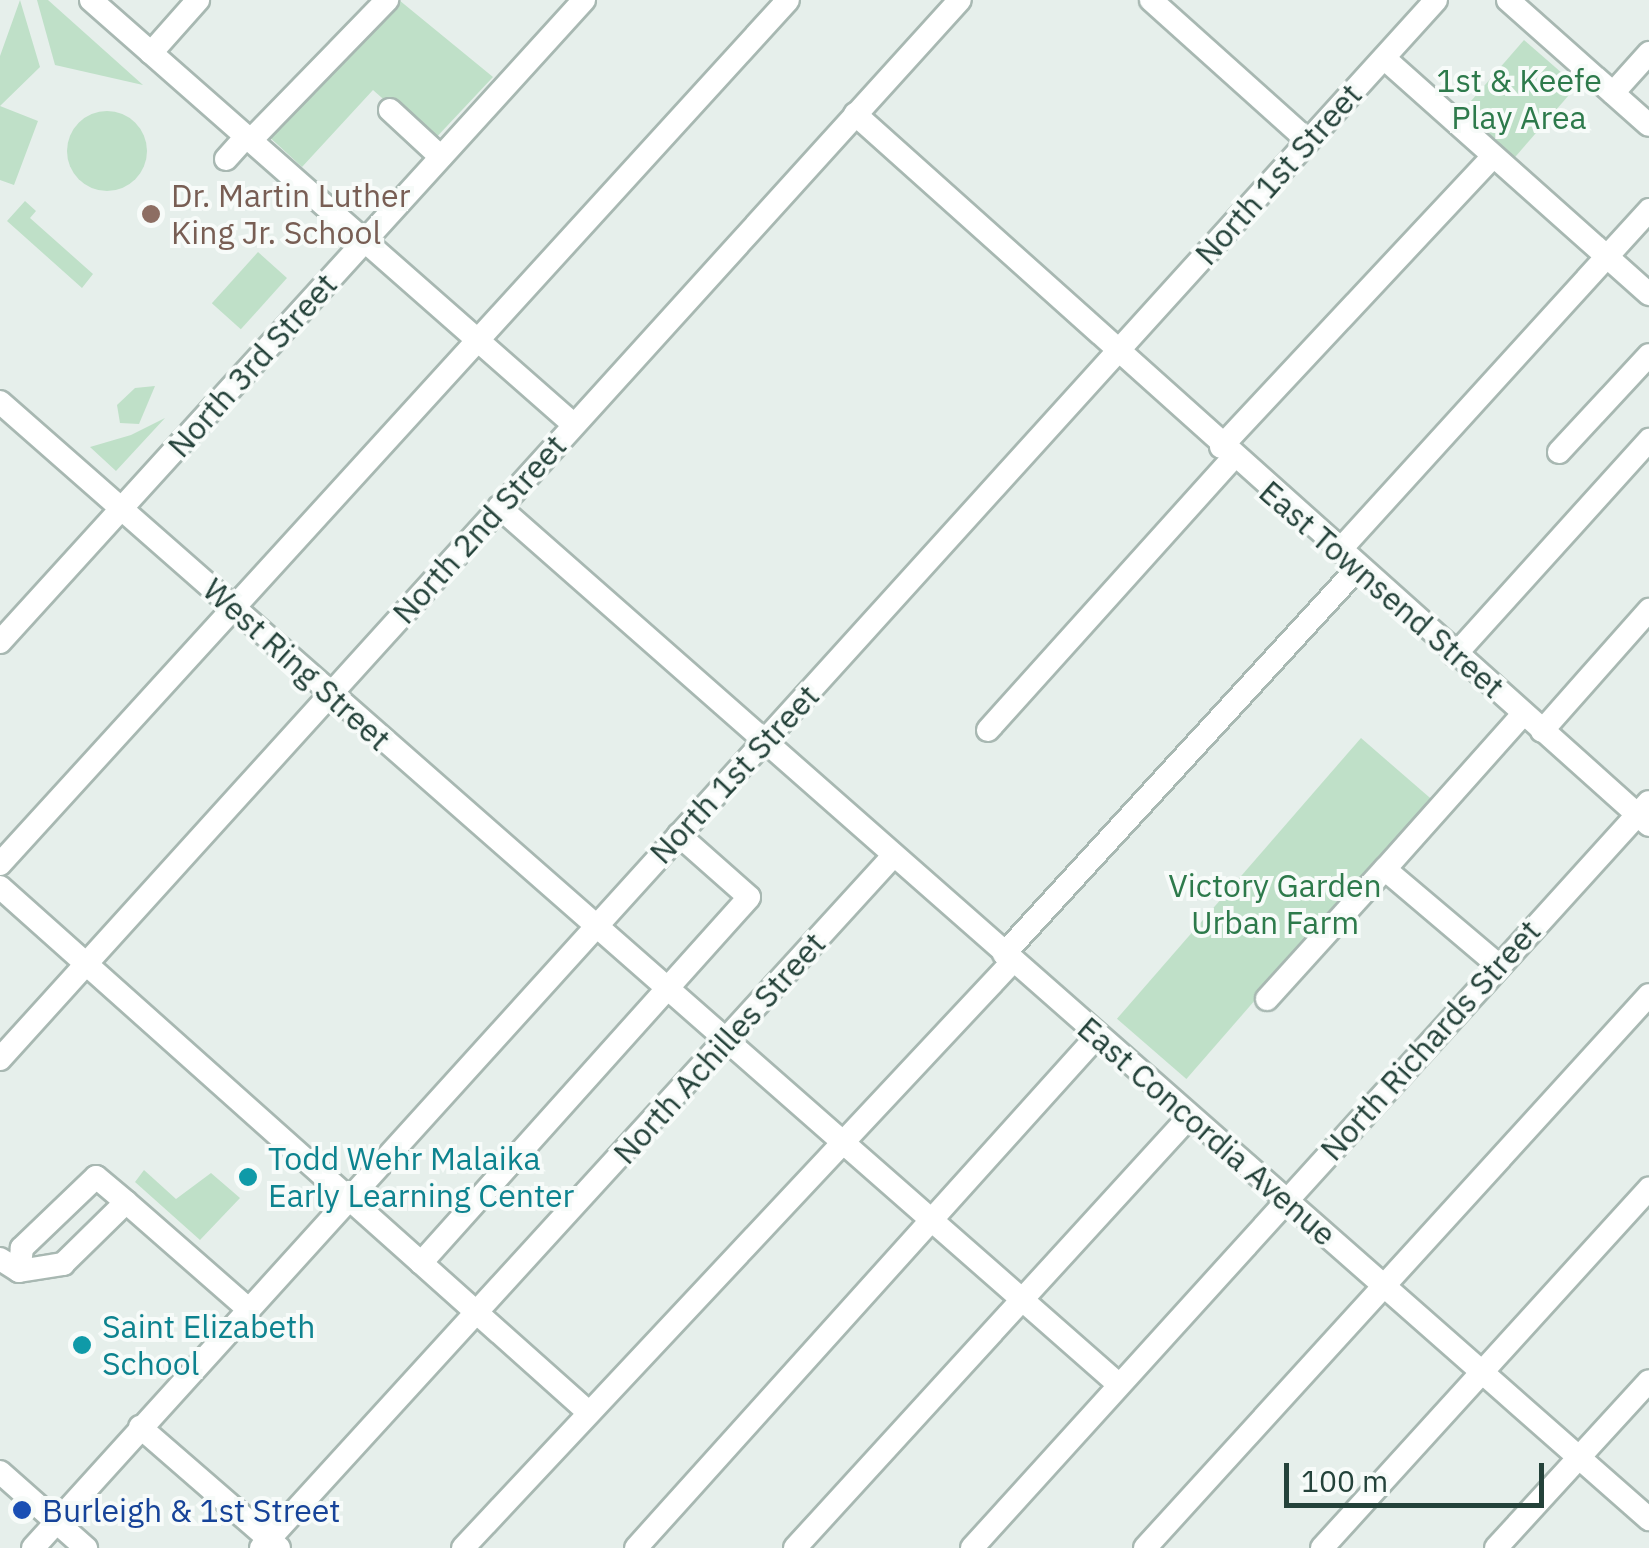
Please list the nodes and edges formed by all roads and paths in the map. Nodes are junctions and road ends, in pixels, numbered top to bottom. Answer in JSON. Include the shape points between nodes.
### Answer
{"nodes":[{"id":1,"x":90,"y":0,"type":"edge"},
{"id":2,"x":198,"y":0,"type":"edge"},
{"id":3,"x":386,"y":0,"type":"edge"},
{"id":4,"x":584,"y":0,"type":"edge"},
{"id":5,"x":788,"y":0,"type":"edge"},
{"id":6,"x":960,"y":0,"type":"edge"},
{"id":7,"x":1151,"y":0,"type":"edge"},
{"id":8,"x":1436,"y":0,"type":"edge"},
{"id":9,"x":1508,"y":0,"type":"edge"},
{"id":10,"x":151,"y":52,"type":"junction"},
{"id":11,"x":1649,"y":53,"type":"edge"},
{"id":12,"x":1384,"y":58,"type":"junction"},
{"id":13,"x":1613,"y":92,"type":"junction"},
{"id":14,"x":390,"y":110,"type":"dead end"},
{"id":15,"x":855,"y":114,"type":"junction"},
{"id":16,"x":1649,"y":125,"type":"edge"},
{"id":17,"x":248,"y":139,"type":"junction"},
{"id":18,"x":1308,"y":141,"type":"junction"},
{"id":19,"x":1494,"y":156,"type":"junction"},
{"id":20,"x":441,"y":157,"type":"junction"},
{"id":21,"x":226,"y":159,"type":"dead end"},
{"id":22,"x":1649,"y":210,"type":"edge"},
{"id":23,"x":364,"y":242,"type":"junction"},
{"id":24,"x":1606,"y":258,"type":"junction"},
{"id":25,"x":1649,"y":294,"type":"edge"},
{"id":26,"x":476,"y":340,"type":"junction"},
{"id":27,"x":1117,"y":351,"type":"junction"},
{"id":28,"x":1649,"y":355,"type":"edge"},
{"id":29,"x":0,"y":402,"type":"edge"},
{"id":30,"x":572,"y":424,"type":"junction"},
{"id":31,"x":1649,"y":440,"type":"edge"},
{"id":32,"x":1227,"y":452,"type":"junction"},
{"id":33,"x":1559,"y":452,"type":"dead end"},
{"id":34,"x":500,"y":507,"type":"junction"},
{"id":35,"x":121,"y":508,"type":"junction"},
{"id":36,"x":1338,"y":551,"type":"junction"},
{"id":37,"x":1358,"y":568,"type":"junction"},
{"id":38,"x":234,"y":609,"type":"junction"},
{"id":39,"x":1649,"y":610,"type":"edge"},
{"id":40,"x":0,"y":642,"type":"edge"},
{"id":41,"x":1455,"y":655,"type":"junction"},
{"id":42,"x":332,"y":694,"type":"junction"},
{"id":43,"x":1523,"y":714,"type":"junction"},
{"id":44,"x":988,"y":730,"type":"dead end"},
{"id":45,"x":1542,"y":731,"type":"junction"},
{"id":46,"x":764,"y":743,"type":"junction"},
{"id":47,"x":1645,"y":814,"type":"edge"},
{"id":48,"x":679,"y":834,"type":"junction"},
{"id":49,"x":893,"y":856,"type":"junction"},
{"id":50,"x":0,"y":864,"type":"edge"},
{"id":51,"x":1385,"y":869,"type":"junction"},
{"id":52,"x":0,"y":888,"type":"edge"},
{"id":53,"x":592,"y":926,"type":"junction"},
{"id":54,"x":1009,"y":958,"type":"junction"},
{"id":55,"x":86,"y":964,"type":"junction"},
{"id":56,"x":1498,"y":965,"type":"junction"},
{"id":57,"x":666,"y":990,"type":"junction"},
{"id":58,"x":1649,"y":995,"type":"edge"},
{"id":59,"x":1267,"y":998,"type":"dead end"},
{"id":60,"x":1098,"y":1035,"type":"junction"},
{"id":61,"x":726,"y":1042,"type":"junction"},
{"id":62,"x":0,"y":1059,"type":"edge"},
{"id":63,"x":1190,"y":1116,"type":"junction"},
{"id":64,"x":842,"y":1143,"type":"junction"},
{"id":65,"x":1649,"y":1189,"type":"edge"},
{"id":66,"x":346,"y":1194,"type":"junction"},
{"id":67,"x":1285,"y":1200,"type":"junction"},
{"id":68,"x":126,"y":1202,"type":"junction"},
{"id":69,"x":931,"y":1219,"type":"junction"},
{"id":70,"x":421,"y":1262,"type":"junction"},
{"id":71,"x":9,"y":1265,"type":"edge"},
{"id":72,"x":1383,"y":1286,"type":"junction"},
{"id":73,"x":1022,"y":1299,"type":"junction"},
{"id":74,"x":246,"y":1307,"type":"junction"},
{"id":75,"x":478,"y":1313,"type":"junction"},
{"id":76,"x":1481,"y":1372,"type":"junction"},
{"id":77,"x":1649,"y":1381,"type":"edge"},
{"id":78,"x":1117,"y":1384,"type":"junction"},
{"id":79,"x":586,"y":1410,"type":"junction"},
{"id":80,"x":140,"y":1427,"type":"junction"},
{"id":81,"x":1579,"y":1458,"type":"junction"},
{"id":82,"x":0,"y":1472,"type":"edge"},
{"id":83,"x":1649,"y":1519,"type":"edge"},
{"id":84,"x":56,"y":1522,"type":"junction"},
{"id":85,"x":269,"y":1545,"type":"edge"},
{"id":86,"x":33,"y":1548,"type":"edge"},
{"id":87,"x":86,"y":1548,"type":"edge"},
{"id":88,"x":463,"y":1548,"type":"edge"},
{"id":89,"x":636,"y":1548,"type":"edge"},
{"id":90,"x":795,"y":1548,"type":"edge"},
{"id":91,"x":972,"y":1548,"type":"edge"},
{"id":92,"x":1145,"y":1548,"type":"edge"},
{"id":93,"x":1322,"y":1548,"type":"edge"},
{"id":94,"x":1496,"y":1548,"type":"edge"}],
"edges":[{"from":1,"to":10,"type":"street"},
{"from":2,"to":10,"type":"street"},
{"from":3,"to":17,"type":"street"},
{"from":4,"to":20,"type":"street","name":"North 3rd Street"},
{"from":5,"to":26,"type":"street"},
{"from":6,"to":15,"type":"street","name":"North 2nd Street"},
{"from":7,"to":18,"type":"street"},
{"from":8,"to":12,"type":"street","name":"North 1st Street"},
{"from":9,"to":13,"type":"street"},
{"from":10,"to":17,"type":"street"},
{"from":11,"to":13,"type":"street"},
{"from":12,"to":18,"type":"street","name":"North 1st Street"},
{"from":12,"to":19,"type":"street"},
{"from":13,"to":16,"type":"street"},
{"from":14,"to":20,"type":"street"},
{"from":15,"to":27,"type":"street","name":"East Townsend Street"},
{"from":15,"to":30,"type":"street","name":"North 2nd Street"},
{"from":17,"to":21,"type":"street"},
{"from":17,"to":23,"type":"street"},
{"from":18,"to":27,"type":"street","name":"North 1st Street"},
{"from":19,"to":24,"type":"street"},
{"from":19,"to":32,"type":"street"},
{"from":20,"to":23,"type":"street","name":"North 3rd Street"},
{"from":22,"to":24,"type":"street"},
{"from":23,"to":26,"type":"street"},
{"from":23,"to":35,"type":"street","name":"North 3rd Street"},
{"from":24,"to":25,"type":"street"},
{"from":24,"to":36,"type":"street"},
{"from":26,"to":30,"type":"street"},
{"from":26,"to":38,"type":"street"},
{"from":27,"to":32,"type":"street","name":"East Townsend Street"},
{"from":27,"to":46,"type":"street","name":"North 1st Street"},
{"from":28,"to":33,"type":"street"},
{"from":29,"to":35,"type":"street","name":"West Ring Street"},
{"from":30,"to":34,"type":"street","name":"North 2nd Street"},
{"from":31,"to":41,"type":"street"},
{"from":32,"to":36,"type":"street","name":"East Townsend Street"},
{"from":32,"to":44,"type":"street"},
{"from":34,"to":42,"type":"street","name":"North 2nd Street"},
{"from":34,"to":46,"type":"street","name":"East Concordia Avenue"},
{"from":35,"to":38,"type":"street","name":"West Ring Street"},
{"from":35,"to":40,"type":"street","name":"North 3rd Street"},
{"from":36,"to":37,"type":"street","name":"East Townsend Street"},
{"from":37,"to":41,"type":"street","name":"East Townsend Street"},
{"from":37,"to":54,"type":"street"},
{"from":38,"to":42,"type":"street","name":"West Ring Street"},
{"from":38,"to":50,"type":"street"},
{"from":39,"to":45,"type":"street"},
{"from":41,"to":43,"type":"street","name":"East Townsend Street"},
{"from":42,"to":53,"type":"street","name":"West Ring Street"},
{"from":42,"to":55,"type":"street","name":"North 2nd Street"},
{"from":43,"to":45,"type":"street","name":"East Townsend Street"},
{"from":43,"to":51,"type":"street"},
{"from":45,"to":47,"type":"street","name":"East Townsend Street"},
{"from":46,"to":48,"type":"street","name":"North 1st Street"},
{"from":46,"to":49,"type":"street","name":"East Concordia Avenue"},
{"from":47,"to":56,"type":"street","name":"North Richards Street"},
{"from":48,"to":53,"type":"street","name":"North 1st Street"},
{"from":48,"to":57,"type":"street","via":[[749,897]]},
{"from":49,"to":54,"type":"street","name":"East Concordia Avenue"},
{"from":49,"to":61,"type":"street","name":"North Achilles Street"},
{"from":51,"to":56,"type":"street"},
{"from":51,"to":59,"type":"street"},
{"from":52,"to":55,"type":"street"},
{"from":53,"to":57,"type":"street","name":"West Ring Street"},
{"from":53,"to":66,"type":"street","name":"North 1st Street"},
{"from":54,"to":60,"type":"street","name":"East Concordia Avenue"},
{"from":54,"to":64,"type":"street"},
{"from":55,"to":62,"type":"street","name":"North 2nd Street"},
{"from":55,"to":66,"type":"street"},
{"from":56,"to":67,"type":"street","name":"North Richards Street"},
{"from":57,"to":61,"type":"street","name":"West Ring Street"},
{"from":57,"to":70,"type":"street"},
{"from":58,"to":72,"type":"street"},
{"from":60,"to":63,"type":"street","name":"East Concordia Avenue"},
{"from":60,"to":69,"type":"street"},
{"from":61,"to":64,"type":"street","name":"West Ring Street"},
{"from":61,"to":75,"type":"street","name":"North Achilles Street"},
{"from":63,"to":67,"type":"street","name":"East Concordia Avenue"},
{"from":63,"to":73,"type":"street"},
{"from":64,"to":69,"type":"street","name":"West Ring Street"},
{"from":64,"to":79,"type":"street","via":[[610,1399]]},
{"from":65,"to":76,"type":"street"},
{"from":66,"to":70,"type":"street"},
{"from":66,"to":74,"type":"street","name":"North 1st Street"},
{"from":67,"to":72,"type":"street","name":"East Concordia Avenue"},
{"from":67,"to":78,"type":"street","name":"North Richards Street"},
{"from":68,"to":71,"type":"street","via":[[63,1264]]},
{"from":68,"to":71,"type":"street","via":[[96,1177]]},
{"from":68,"to":74,"type":"street"},
{"from":69,"to":73,"type":"street","name":"West Ring Street"},
{"from":69,"to":89,"type":"street"},
{"from":70,"to":75,"type":"street"},
{"from":72,"to":76,"type":"street","name":"East Concordia Avenue"},
{"from":72,"to":92,"type":"street"},
{"from":73,"to":78,"type":"street","name":"West Ring Street"},
{"from":73,"to":90,"type":"street"},
{"from":74,"to":80,"type":"street","name":"North 1st Street"},
{"from":75,"to":79,"type":"street"},
{"from":75,"to":85,"type":"street","name":"North Achilles Street"},
{"from":76,"to":81,"type":"street","name":"East Concordia Avenue"},
{"from":76,"to":93,"type":"street"},
{"from":77,"to":81,"type":"street"},
{"from":78,"to":91,"type":"street","name":"North Richards Street"},
{"from":79,"to":88,"type":"street"},
{"from":80,"to":84,"type":"street","name":"North 1st Street"},
{"from":80,"to":85,"type":"street"},
{"from":81,"to":83,"type":"street","name":"East Concordia Avenue"},
{"from":81,"to":94,"type":"street"},
{"from":82,"to":84,"type":"street"},
{"from":84,"to":86,"type":"street","name":"North 1st Street"},
{"from":84,"to":87,"type":"street"}]}
